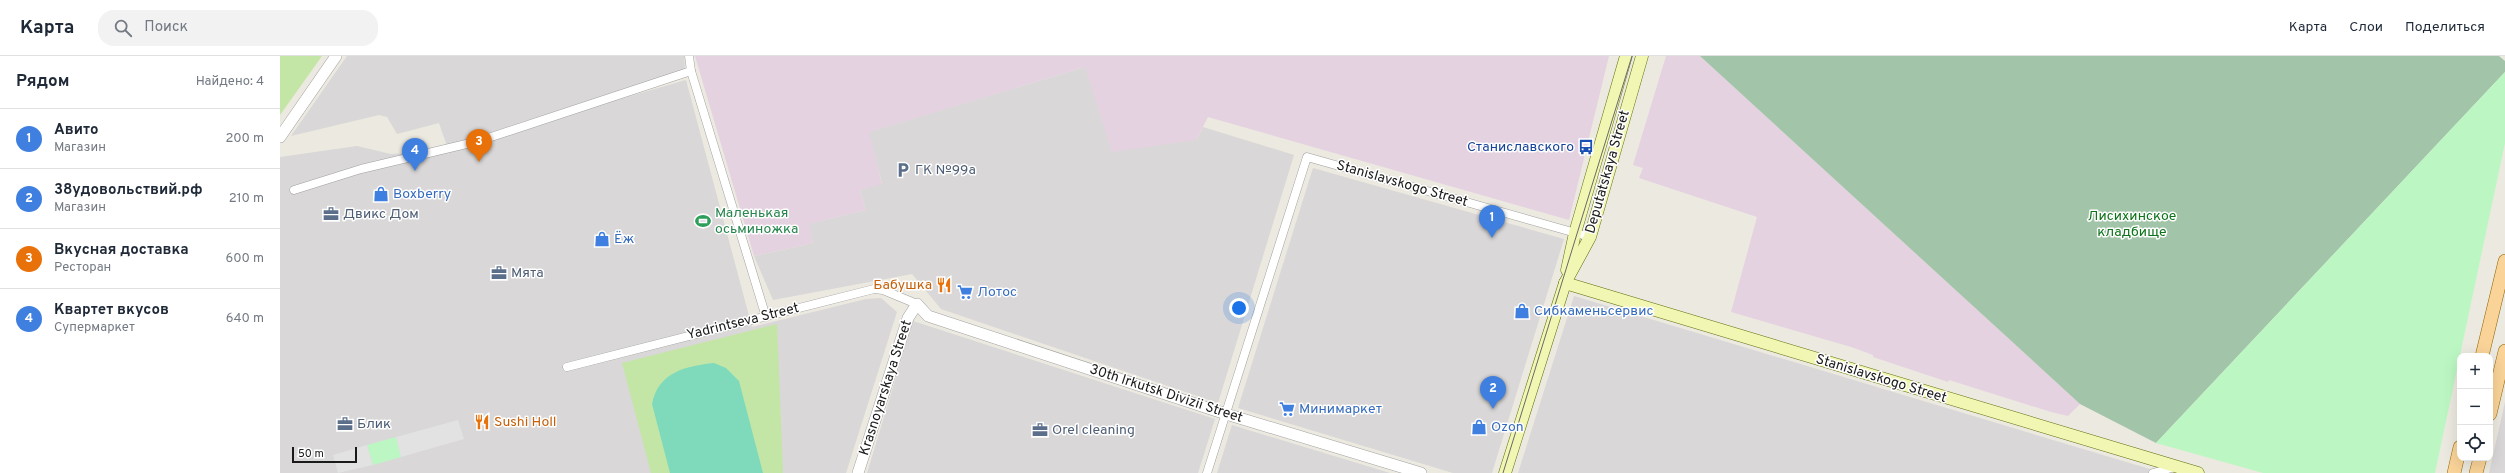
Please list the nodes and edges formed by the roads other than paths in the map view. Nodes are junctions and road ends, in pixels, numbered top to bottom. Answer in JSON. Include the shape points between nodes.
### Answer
{"nodes":[{"id":1,"x":336,"y":56,"type":"edge"},
{"id":2,"x":689,"y":56,"type":"edge"},
{"id":3,"x":1626,"y":56,"type":"edge"},
{"id":4,"x":1642,"y":56,"type":"edge"},
{"id":5,"x":691,"y":71,"type":"junction"},
{"id":6,"x":280,"y":137,"type":"edge"},
{"id":7,"x":294,"y":190,"type":"dead end"},
{"id":8,"x":1574,"y":233,"type":"junction"},
{"id":9,"x":1590,"y":237,"type":"junction"},
{"id":10,"x":2505,"y":261,"type":"edge"},
{"id":11,"x":1565,"y":283,"type":"junction"},
{"id":12,"x":917,"y":304,"type":"junction"},
{"id":13,"x":766,"y":317,"type":"junction"},
{"id":14,"x":2505,"y":351,"type":"edge"},
{"id":15,"x":2483,"y":353,"type":"edge"},
{"id":16,"x":567,"y":367,"type":"dead end"},
{"id":17,"x":2493,"y":401,"type":"edge"},
{"id":18,"x":1226,"y":414,"type":"junction"},
{"id":19,"x":2457,"y":460,"type":"edge"},
{"id":20,"x":2479,"y":461,"type":"edge"},
{"id":21,"x":2175,"y":467,"type":"junction"},
{"id":22,"x":858,"y":473,"type":"edge"},
{"id":23,"x":1207,"y":473,"type":"edge"},
{"id":24,"x":1421,"y":473,"type":"edge"},
{"id":25,"x":1505,"y":473,"type":"edge"},
{"id":26,"x":2153,"y":473,"type":"edge"},
{"id":27,"x":2198,"y":473,"type":"edge"},
{"id":28,"x":2454,"y":473,"type":"edge"},
{"id":29,"x":2476,"y":473,"type":"edge"}],
"edges":[{"from":1,"to":6,"type":"street"},
{"from":2,"to":5,"type":"street"},
{"from":3,"to":8,"type":"main road","name":"Deputatskaya Street"},
{"from":4,"to":9,"type":"main road","name":"Deputatskaya Street"},
{"from":5,"to":7,"type":"street","via":[[479,141],[349,172]]},
{"from":5,"to":13,"type":"street"},
{"from":8,"to":9,"type":"street","name":"Stanislavskogo Street"},
{"from":8,"to":11,"type":"main road","name":"Deputatskaya Street"},
{"from":8,"to":18,"type":"street","name":"Stanislavskogo Street","via":[[1307,157]]},
{"from":9,"to":11,"type":"main road","name":"Deputatskaya Street"},
{"from":10,"to":15,"type":"main road"},
{"from":11,"to":21,"type":"main road","name":"Stanislavskogo Street"},
{"from":11,"to":25,"type":"main road","name":"Deputatskaya Street"},
{"from":12,"to":13,"type":"street","name":"Yadrintseva Street","via":[[883,290],[874,289]]},
{"from":12,"to":18,"type":"street","name":"30th Irkutsk Divizii Street","via":[[928,316]]},
{"from":12,"to":22,"type":"street","name":"Krasnoyarskaya Street","via":[[908,318]]},
{"from":13,"to":16,"type":"street","name":"Yadrintseva Street"},
{"from":14,"to":17,"type":"main road"},
{"from":18,"to":23,"type":"street"},
{"from":18,"to":24,"type":"street","name":"30th Irkutsk Divizii Street"},
{"from":19,"to":28,"type":"main road"},
{"from":20,"to":29,"type":"main road"},
{"from":21,"to":26,"type":"street"},
{"from":21,"to":27,"type":"main road","name":"Stanislavskogo Street"}]}
